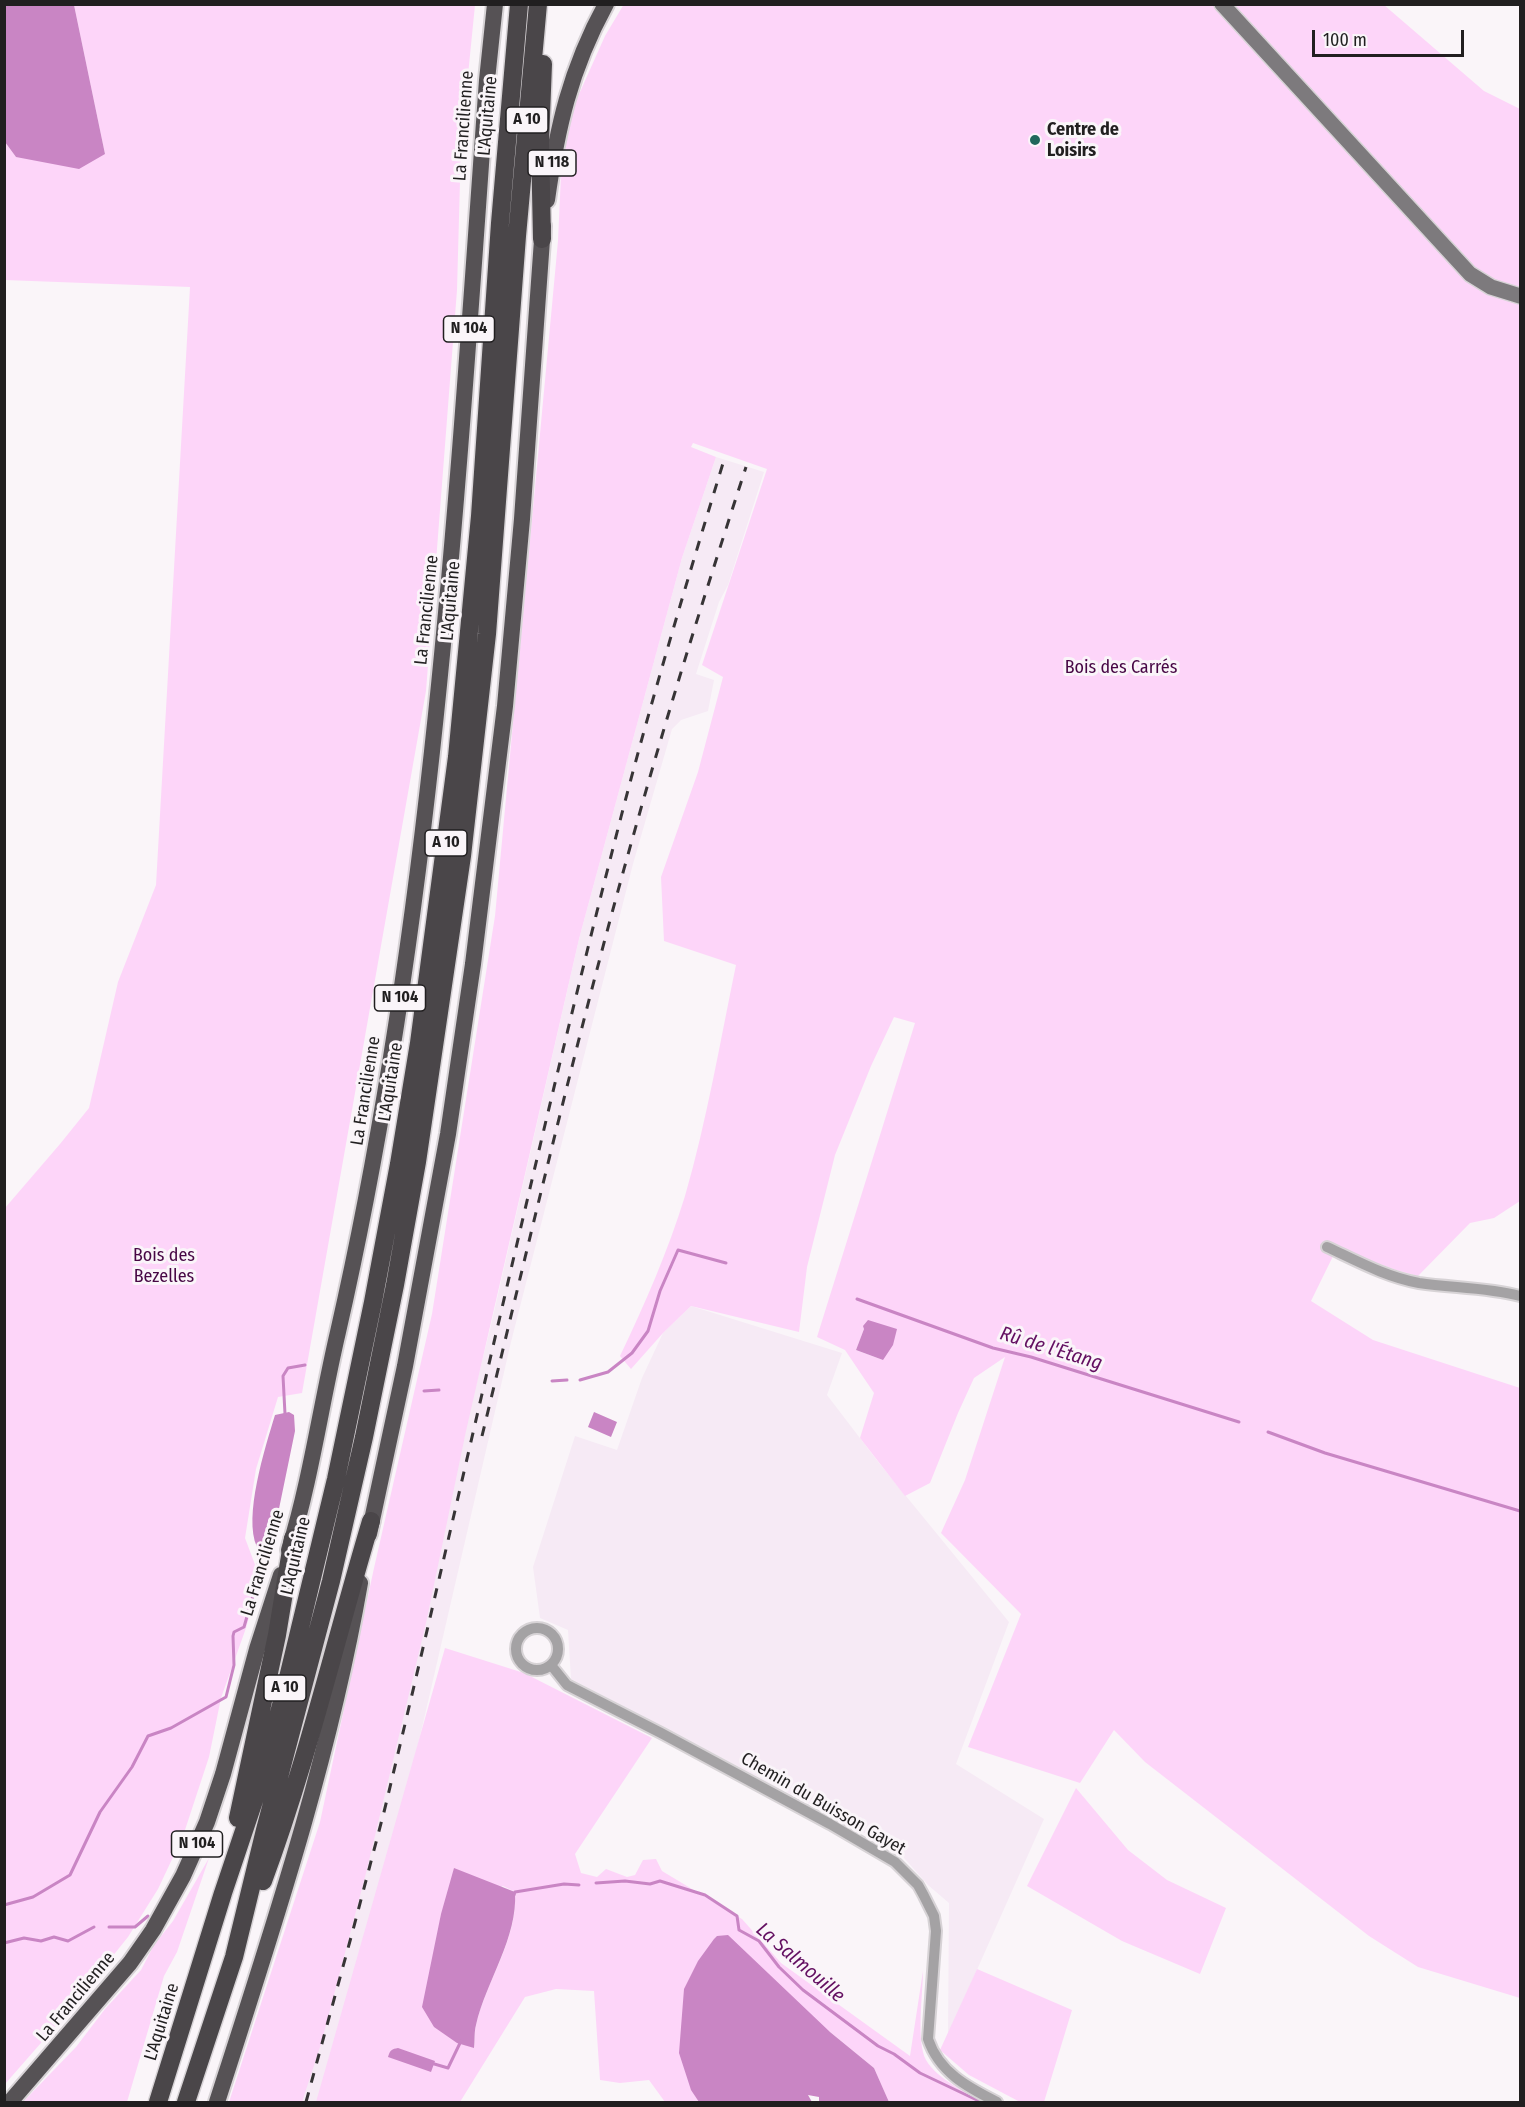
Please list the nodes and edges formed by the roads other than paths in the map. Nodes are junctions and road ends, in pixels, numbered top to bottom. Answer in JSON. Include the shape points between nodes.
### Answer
{"nodes":[{"id":1,"x":495,"y":4,"type":"edge"},
{"id":2,"x":519,"y":4,"type":"edge"},
{"id":3,"x":538,"y":4,"type":"edge"},
{"id":4,"x":546,"y":4,"type":"edge"},
{"id":5,"x":606,"y":4,"type":"edge"},
{"id":6,"x":1222,"y":4,"type":"edge"},
{"id":7,"x":542,"y":239,"type":"junction"},
{"id":8,"x":1521,"y":296,"type":"edge"},
{"id":9,"x":1327,"y":1247,"type":"dead end"},
{"id":10,"x":1521,"y":1296,"type":"edge"},
{"id":11,"x":371,"y":1521,"type":"junction"},
{"id":12,"x":293,"y":1538,"type":"junction"},
{"id":13,"x":551,"y":1665,"type":"dead end"},
{"id":14,"x":223,"y":1893,"type":"junction"},
{"id":15,"x":234,"y":1957,"type":"junction"},
{"id":16,"x":10,"y":2103,"type":"edge"},
{"id":17,"x":158,"y":2103,"type":"edge"},
{"id":18,"x":186,"y":2103,"type":"edge"},
{"id":19,"x":217,"y":2103,"type":"edge"},
{"id":20,"x":997,"y":2103,"type":"edge"}],
"edges":[{"from":1,"to":12,"type":"highway","name":"La Francilienne","number":"N 104","via":[[448,609],[419,862],[396,1029],[359,1242]]},
{"from":2,"to":14,"type":"highway","name":"L'Aquitaine","number":"A 10","via":[[473,596],[457,757],[419,1043],[375,1290],[333,1489],[259,1786]]},
{"from":3,"to":15,"type":"highway","name":"L'Aquitaine","number":"A 10","via":[[488,634],[430,1082],[395,1285],[353,1489]]},
{"from":4,"to":7,"type":"highway","via":[[540,143]]},
{"from":5,"to":7,"type":"highway","number":"N 118","via":[[583,49],[562,111]]},
{"from":6,"to":8,"type":"main road","via":[[1470,274],[1491,287]]},
{"from":7,"to":11,"type":"highway","via":[[507,683],[474,953],[446,1146]]},
{"from":9,"to":10,"type":"street","via":[[1392,1277]]},
{"from":11,"to":15,"type":"highway","via":[[297,1785]]},
{"from":11,"to":19,"type":"highway","via":[[352,1627],[314,1791]]},
{"from":12,"to":14,"type":"highway","via":[[277,1635]]},
{"from":12,"to":16,"type":"highway","name":"La Francilienne","number":"N 104","via":[[223,1774],[183,1876],[130,1963]]},
{"from":13,"to":20,"type":"street","name":"Chemin du Buisson Gayet","via":[[567,1685],[830,1824],[907,1873],[934,1916],[928,2039],[932,2052],[954,2078]]},
{"from":14,"to":17,"type":"highway","name":"L'Aquitaine","number":"A 10"},
{"from":15,"to":18,"type":"highway","name":"L'Aquitaine","number":"A 10"}]}
